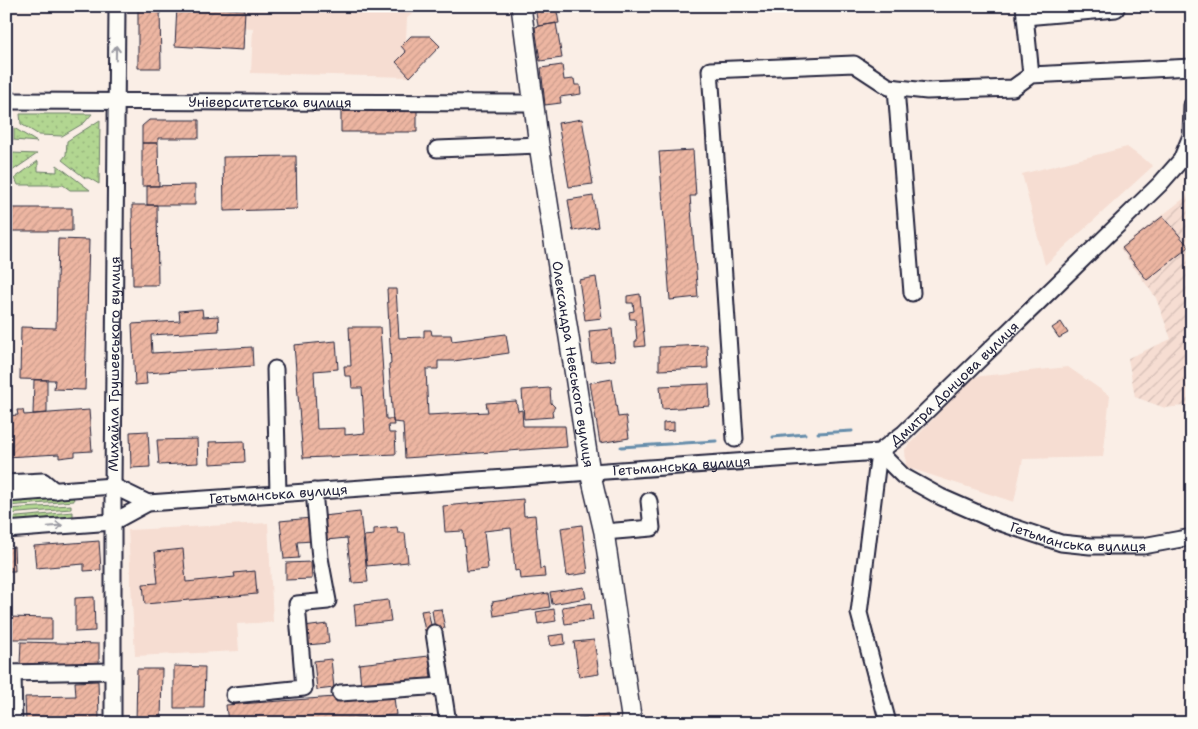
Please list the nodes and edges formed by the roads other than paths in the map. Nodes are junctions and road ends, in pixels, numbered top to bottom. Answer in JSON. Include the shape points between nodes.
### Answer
{"nodes":[{"id":1,"x":117,"y":6,"type":"edge"},
{"id":2,"x":521,"y":6,"type":"edge"},
{"id":3,"x":1116,"y":10,"type":"dead end"},
{"id":4,"x":1024,"y":12,"type":"edge"},
{"id":5,"x":1192,"y":67,"type":"edge"},
{"id":6,"x":1031,"y":75,"type":"junction"},
{"id":7,"x":896,"y":88,"type":"junction"},
{"id":8,"x":115,"y":100,"type":"junction"},
{"id":9,"x":6,"y":101,"type":"edge"},
{"id":10,"x":534,"y":103,"type":"junction"},
{"id":11,"x":1192,"y":104,"type":"edge"},
{"id":12,"x":539,"y":145,"type":"junction"},
{"id":13,"x":437,"y":149,"type":"dead end"},
{"id":14,"x":912,"y":294,"type":"dead end"},
{"id":15,"x":275,"y":369,"type":"dead end"},
{"id":16,"x":734,"y":439,"type":"dead end"},
{"id":17,"x":880,"y":452,"type":"junction"},
{"id":18,"x":590,"y":472,"type":"junction"},
{"id":19,"x":6,"y":483,"type":"edge"},
{"id":20,"x":113,"y":486,"type":"junction"},
{"id":21,"x":56,"y":491,"type":"junction"},
{"id":22,"x":314,"y":491,"type":"junction"},
{"id":23,"x":6,"y":494,"type":"edge"},
{"id":24,"x":278,"y":494,"type":"junction"},
{"id":25,"x":650,"y":502,"type":"dead end"},
{"id":26,"x":148,"y":503,"type":"junction"},
{"id":27,"x":113,"y":522,"type":"junction"},
{"id":28,"x":6,"y":530,"type":"edge"},
{"id":29,"x":604,"y":532,"type":"junction"},
{"id":30,"x":1192,"y":537,"type":"edge"},
{"id":31,"x":434,"y":634,"type":"dead end"},
{"id":32,"x":113,"y":671,"type":"junction"},
{"id":33,"x":10,"y":673,"type":"edge"},
{"id":34,"x":442,"y":686,"type":"junction"},
{"id":35,"x":340,"y":693,"type":"dead end"},
{"id":36,"x":234,"y":695,"type":"dead end"},
{"id":37,"x":14,"y":723,"type":"edge"},
{"id":38,"x":113,"y":723,"type":"edge"},
{"id":39,"x":448,"y":723,"type":"edge"},
{"id":40,"x":632,"y":723,"type":"edge"},
{"id":41,"x":888,"y":723,"type":"edge"}],
"edges":[{"from":8,"to":1,"type":"street","name":"Михайла Грушевського вулиця","one_way":true},
{"from":2,"to":10,"type":"main road","name":"Олександра Невського вулиця"},
{"from":3,"to":4,"type":"street"},
{"from":4,"to":6,"type":"street"},
{"from":5,"to":6,"type":"street"},
{"from":6,"to":7,"type":"street","via":[[1014,88],[927,91]]},
{"from":7,"to":14,"type":"street"},
{"from":7,"to":16,"type":"street","via":[[889,87],[854,64],[710,70]]},
{"from":8,"to":9,"type":"street","name":"Університетська вулиця"},
{"from":8,"to":10,"type":"street","name":"Університетська вулиця"},
{"from":8,"to":20,"type":"street","name":"Михайла Грушевського вулиця"},
{"from":10,"to":12,"type":"main road","name":"Олександра Невського вулиця"},
{"from":11,"to":17,"type":"street","name":"Дмитра Донцова вулиця","via":[[1190,136],[1182,160],[904,434]]},
{"from":12,"to":13,"type":"street"},
{"from":12,"to":18,"type":"main road","name":"Олександра Невського вулиця"},
{"from":15,"to":24,"type":"street"},
{"from":17,"to":18,"type":"street","name":"Гетьманська вулиця"},
{"from":17,"to":30,"type":"street","name":"Гетьманська вулиця","via":[[903,476],[941,497],[998,522],[1061,543],[1143,546]]},
{"from":17,"to":41,"type":"street","name":"Дмитра Донцова вулиця","via":[[859,612]]},
{"from":18,"to":22,"type":"street","name":"Гетьманська вулиця"},
{"from":18,"to":29,"type":"main road","name":"Олександра Невського вулиця"},
{"from":19,"to":21,"type":"street","via":[[44,481]]},
{"from":20,"to":21,"type":"street"},
{"from":20,"to":26,"type":"street","name":"Гетьманська вулиця"},
{"from":20,"to":27,"type":"street","name":"Михайла Грушевського вулиця"},
{"from":21,"to":23,"type":"street"},
{"from":22,"to":24,"type":"street","name":"Гетьманська вулиця"},
{"from":22,"to":36,"type":"street","via":[[320,558],[328,601],[297,604],[304,688]]},
{"from":24,"to":26,"type":"street","name":"Гетьманська вулиця"},
{"from":25,"to":29,"type":"street","via":[[652,528]]},
{"from":26,"to":27,"type":"street","name":"Гетьманська вулиця"},
{"from":28,"to":27,"type":"street","name":"Гетьманська вулиця","one_way":true},
{"from":27,"to":32,"type":"street","name":"Михайла Грушевського вулиця"},
{"from":29,"to":40,"type":"main road","name":"Олександра Невського вулиця"},
{"from":31,"to":34,"type":"street"},
{"from":32,"to":33,"type":"street"},
{"from":32,"to":38,"type":"street","name":"Михайла Грушевського вулиця"},
{"from":33,"to":37,"type":"street"},
{"from":34,"to":35,"type":"street"},
{"from":34,"to":39,"type":"street"}]}
